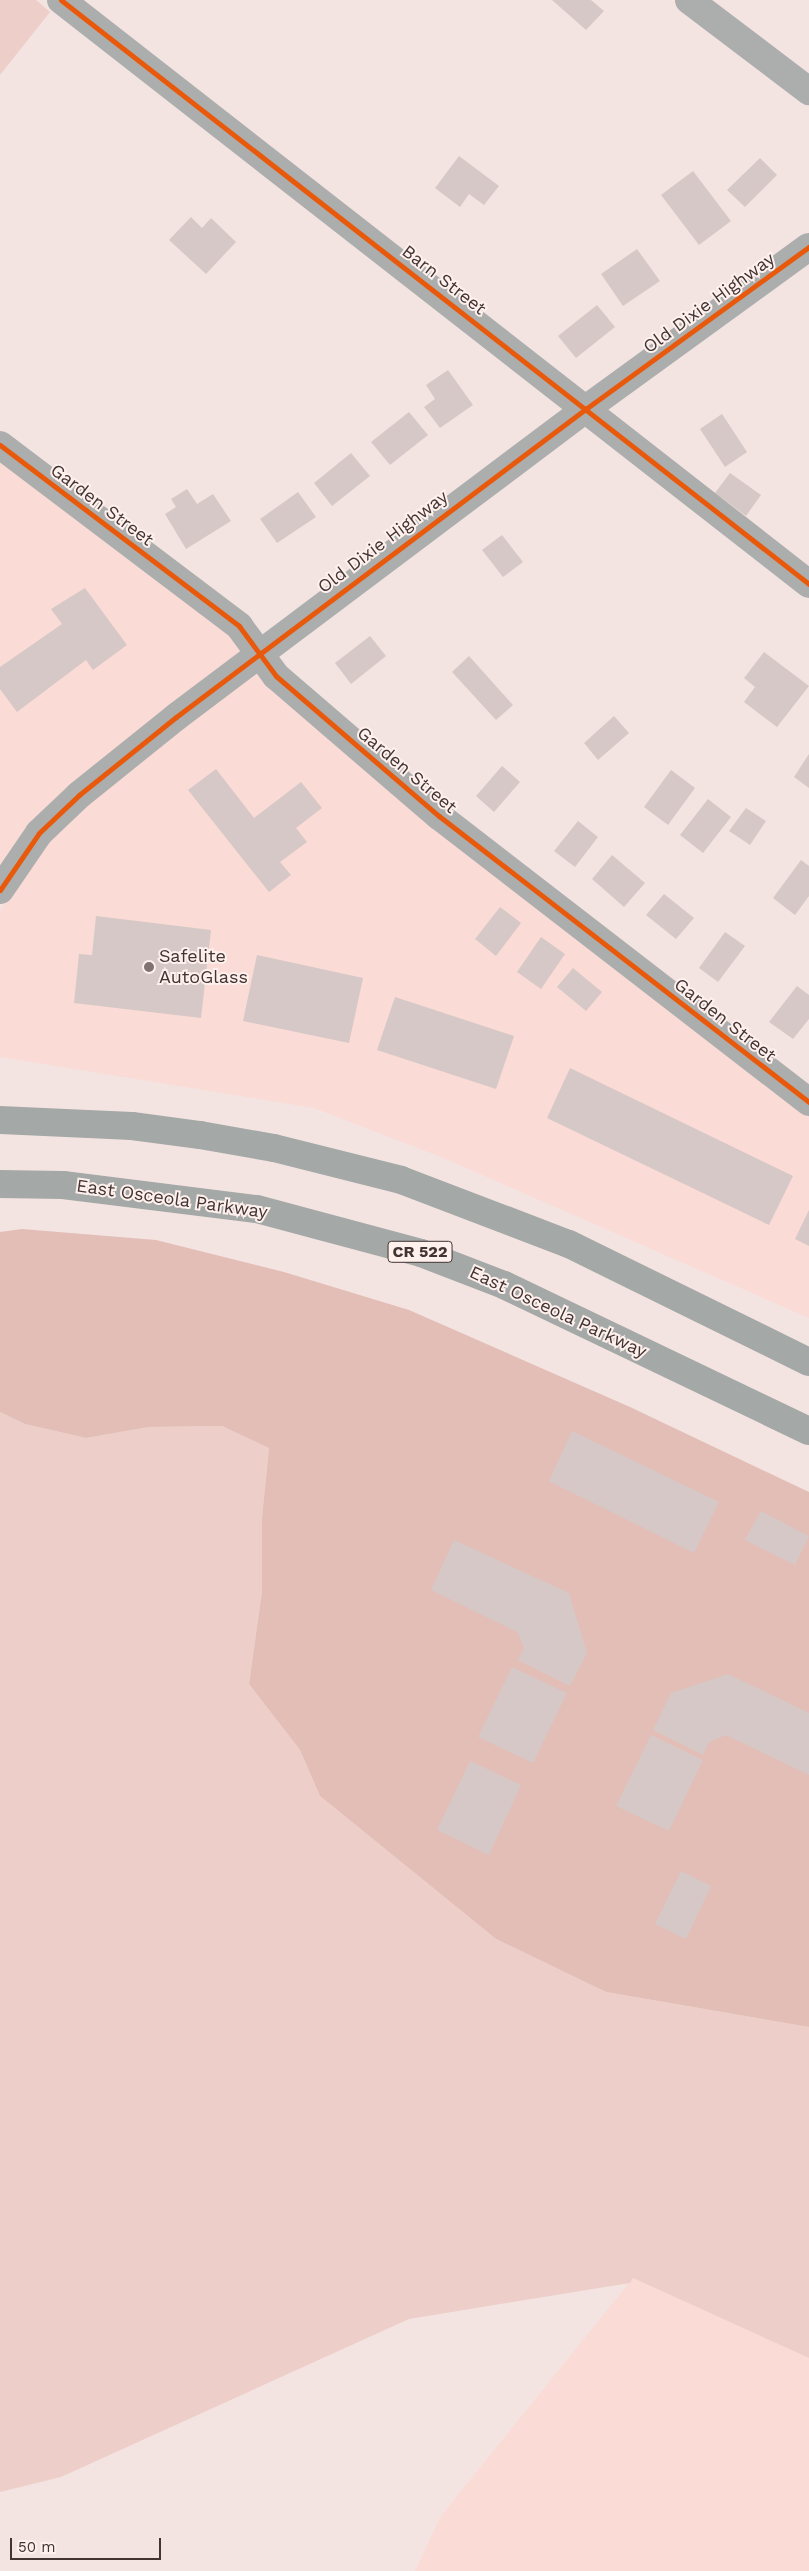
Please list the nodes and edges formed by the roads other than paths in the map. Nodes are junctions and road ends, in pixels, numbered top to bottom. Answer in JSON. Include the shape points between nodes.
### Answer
{"nodes":[{"id":1,"x":61,"y":0,"type":"edge"},
{"id":2,"x":690,"y":0,"type":"edge"},
{"id":3,"x":809,"y":91,"type":"edge"},
{"id":4,"x":809,"y":247,"type":"edge"},
{"id":5,"x":587,"y":408,"type":"junction"},
{"id":6,"x":0,"y":446,"type":"edge"},
{"id":7,"x":809,"y":584,"type":"edge"},
{"id":8,"x":257,"y":653,"type":"junction"},
{"id":9,"x":0,"y":890,"type":"edge"},
{"id":10,"x":809,"y":1102,"type":"edge"},
{"id":11,"x":0,"y":1120,"type":"edge"},
{"id":12,"x":0,"y":1184,"type":"edge"},
{"id":13,"x":809,"y":1362,"type":"edge"},
{"id":14,"x":809,"y":1431,"type":"edge"}],
"edges":[{"from":1,"to":5,"type":"street","name":"Barn Street"},
{"from":2,"to":3,"type":"street"},
{"from":4,"to":5,"type":"street","name":"Old Dixie Highway"},
{"from":5,"to":7,"type":"street","name":"Barn Street"},
{"from":5,"to":8,"type":"street","name":"Old Dixie Highway"},
{"from":6,"to":8,"type":"street","name":"Garden Street","via":[[238,626]]},
{"from":8,"to":9,"type":"street","name":"Old Dixie Highway","via":[[79,795],[39,833]]},
{"from":8,"to":10,"type":"street","name":"Garden Street","via":[[276,676],[439,816]]},
{"from":11,"to":13,"type":"main road","via":[[122,1125],[200,1135],[274,1148],[402,1180],[568,1244]]},
{"from":12,"to":14,"type":"main road","name":"East Osceola Parkway","number":"CR 522","via":[[90,1187],[257,1209],[421,1252],[504,1285]]}]}
